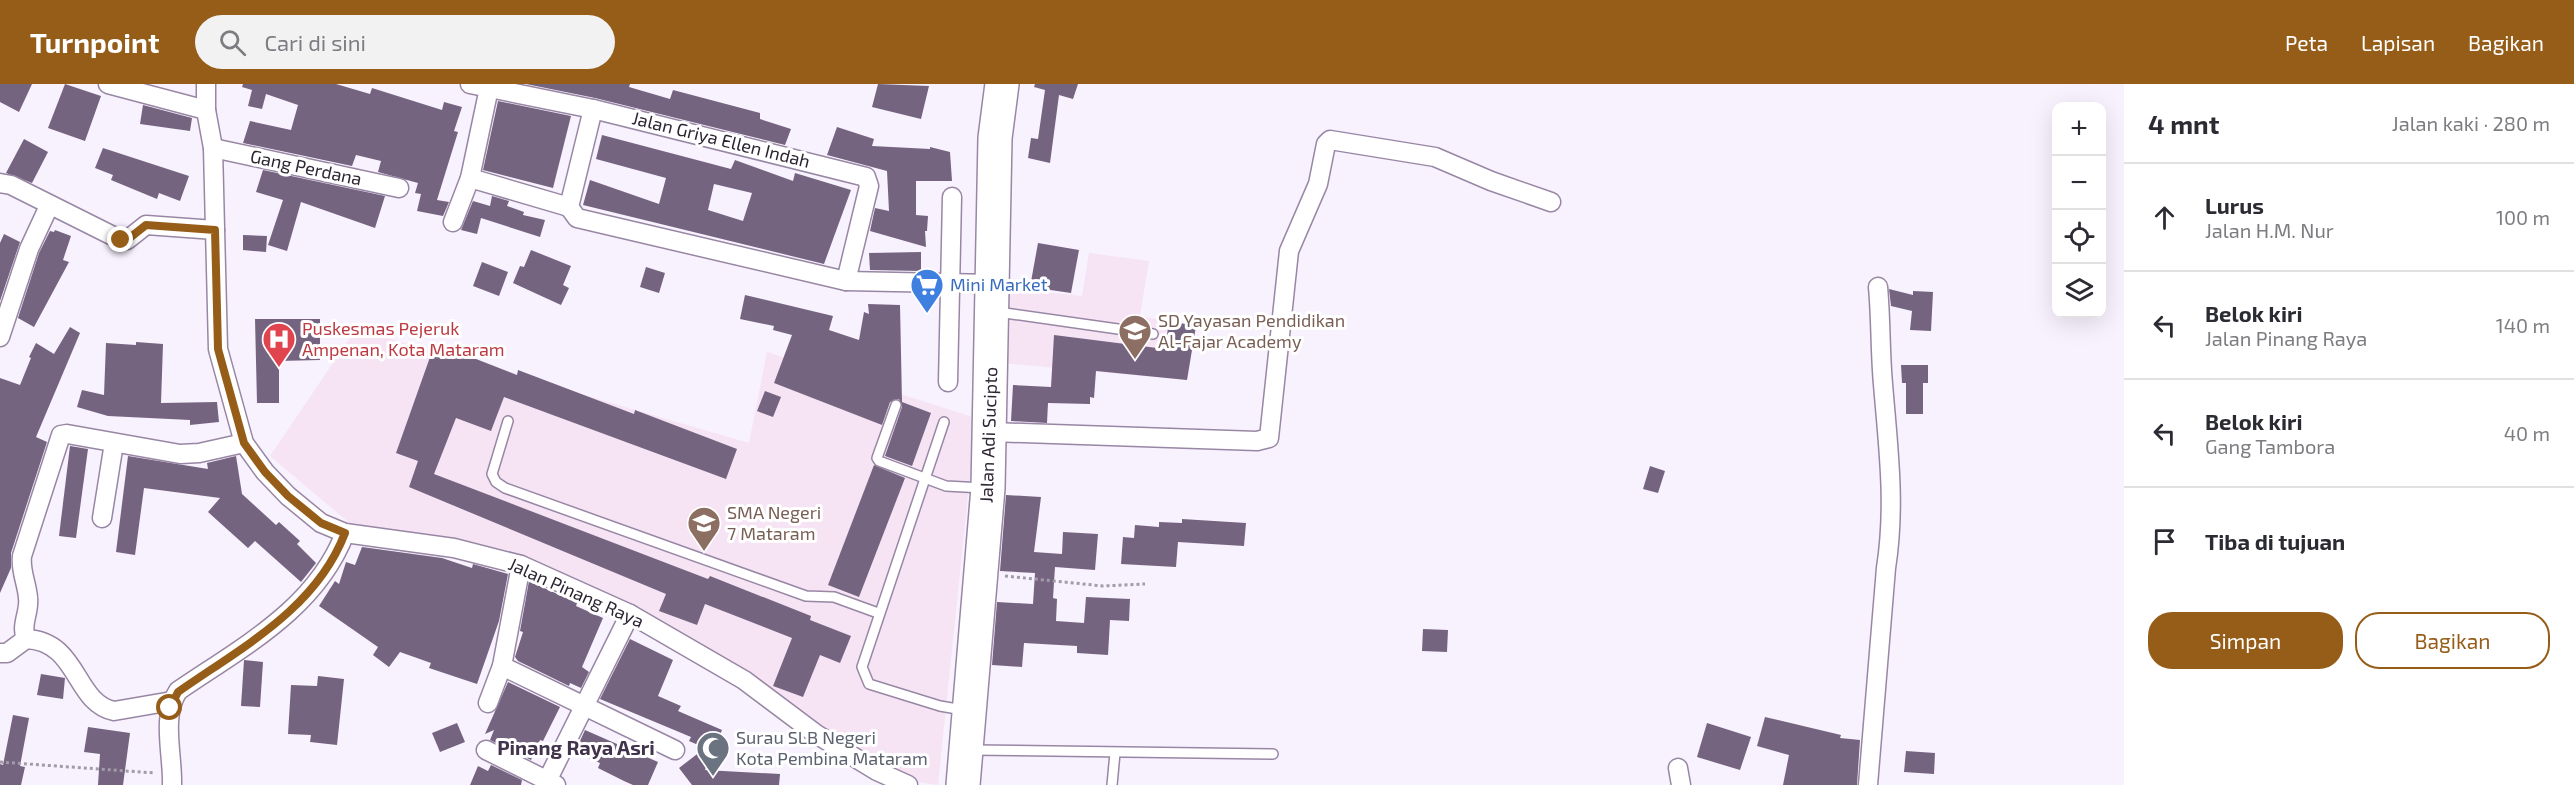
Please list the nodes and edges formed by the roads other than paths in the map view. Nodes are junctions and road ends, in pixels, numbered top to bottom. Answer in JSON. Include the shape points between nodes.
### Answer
{"nodes":[{"id":1,"x":108,"y":84,"type":"edge"},
{"id":2,"x":206,"y":84,"type":"edge"},
{"id":3,"x":470,"y":84,"type":"edge"},
{"id":4,"x":1002,"y":84,"type":"edge"},
{"id":5,"x":489,"y":88,"type":"junction"},
{"id":6,"x":593,"y":109,"type":"junction"},
{"id":7,"x":206,"y":110,"type":"junction"},
{"id":8,"x":213,"y":148,"type":"junction"},
{"id":9,"x":470,"y":178,"type":"junction"},
{"id":10,"x":0,"y":183,"type":"edge"},
{"id":11,"x":399,"y":188,"type":"dead end"},
{"id":12,"x":952,"y":198,"type":"dead end"},
{"id":13,"x":1551,"y":202,"type":"dead end"},
{"id":14,"x":49,"y":206,"type":"junction"},
{"id":15,"x":569,"y":207,"type":"junction"},
{"id":16,"x":453,"y":222,"type":"dead end"},
{"id":17,"x":215,"y":230,"type":"junction"},
{"id":18,"x":846,"y":281,"type":"junction"},
{"id":19,"x":1878,"y":287,"type":"dead end"},
{"id":20,"x":973,"y":290,"type":"junction"},
{"id":21,"x":1153,"y":334,"type":"dead end"},
{"id":22,"x":0,"y":337,"type":"edge"},
{"id":23,"x":948,"y":382,"type":"dead end"},
{"id":24,"x":896,"y":405,"type":"dead end"},
{"id":25,"x":508,"y":421,"type":"dead end"},
{"id":26,"x":944,"y":422,"type":"dead end"},
{"id":27,"x":991,"y":432,"type":"junction"},
{"id":28,"x":114,"y":443,"type":"junction"},
{"id":29,"x":244,"y":443,"type":"junction"},
{"id":30,"x":926,"y":480,"type":"junction"},
{"id":31,"x":977,"y":488,"type":"junction"},
{"id":32,"x":102,"y":518,"type":"dead end"},
{"id":33,"x":345,"y":533,"type":"junction"},
{"id":34,"x":521,"y":565,"type":"junction"},
{"id":35,"x":878,"y":613,"type":"junction"},
{"id":36,"x":630,"y":614,"type":"junction"},
{"id":37,"x":26,"y":639,"type":"junction"},
{"id":38,"x":0,"y":653,"type":"edge"},
{"id":39,"x":502,"y":666,"type":"junction"},
{"id":40,"x":172,"y":701,"type":"junction"},
{"id":41,"x":488,"y":703,"type":"dead end"},
{"id":42,"x":585,"y":705,"type":"junction"},
{"id":43,"x":954,"y":709,"type":"junction"},
{"id":44,"x":965,"y":749,"type":"junction"},
{"id":45,"x":486,"y":750,"type":"dead end"},
{"id":46,"x":675,"y":750,"type":"dead end"},
{"id":47,"x":1114,"y":753,"type":"junction"},
{"id":48,"x":1272,"y":754,"type":"dead end"},
{"id":49,"x":172,"y":779,"type":"edge"},
{"id":50,"x":550,"y":784,"type":"edge"},
{"id":51,"x":908,"y":785,"type":"edge"},
{"id":52,"x":963,"y":785,"type":"edge"},
{"id":53,"x":1112,"y":785,"type":"edge"},
{"id":54,"x":1868,"y":785,"type":"edge"}],
"edges":[{"from":1,"to":7,"type":"street"},
{"from":2,"to":7,"type":"street","name":"Jalan Pinang Raya"},
{"from":3,"to":5,"type":"street","name":"Jalan Griya Ellen Indah"},
{"from":4,"to":20,"type":"highway","name":"Jalan Adi Sucipto"},
{"from":5,"to":6,"type":"street","name":"Jalan Griya Ellen Indah"},
{"from":5,"to":9,"type":"street"},
{"from":6,"to":15,"type":"street"},
{"from":6,"to":18,"type":"street","name":"Jalan Griya Ellen Indah","via":[[866,177],[869,186]]},
{"from":7,"to":8,"type":"street","name":"Jalan Pinang Raya"},
{"from":8,"to":11,"type":"street","name":"Gang Perdana"},
{"from":8,"to":17,"type":"street","name":"Jalan Pinang Raya"},
{"from":9,"to":15,"type":"street"},
{"from":9,"to":16,"type":"street"},
{"from":10,"to":14,"type":"street","via":[[11,184]]},
{"from":12,"to":20,"type":"street"},
{"from":13,"to":27,"type":"street","via":[[1435,157],[1330,140],[1318,184],[1289,251],[1269,438],[1257,441]]},
{"from":14,"to":17,"type":"street","via":[[121,240],[127,240],[146,225]]},
{"from":14,"to":22,"type":"street","via":[[29,249]]},
{"from":15,"to":18,"type":"street","via":[[577,218]]},
{"from":17,"to":29,"type":"street","name":"Jalan Pinang Raya","via":[[218,349]]},
{"from":18,"to":20,"type":"street"},
{"from":19,"to":54,"type":"street","via":[[1893,474],[1892,532]]},
{"from":20,"to":21,"type":"lane"},
{"from":20,"to":23,"type":"street"},
{"from":20,"to":27,"type":"highway","name":"Jalan Adi Sucipto"},
{"from":24,"to":30,"type":"lane","via":[[877,458]]},
{"from":25,"to":35,"type":"lane","via":[[492,474],[505,488],[806,596],[834,597]]},
{"from":26,"to":30,"type":"lane"},
{"from":27,"to":31,"type":"highway","name":"Jalan Adi Sucipto"},
{"from":28,"to":29,"type":"street","via":[[180,454]]},
{"from":28,"to":32,"type":"street"},
{"from":28,"to":37,"type":"street","via":[[67,434],[60,438],[22,556],[21,570],[29,600],[24,625]]},
{"from":29,"to":33,"type":"street","name":"Jalan Pinang Raya","via":[[288,496],[321,523]]},
{"from":30,"to":31,"type":"lane"},
{"from":30,"to":35,"type":"lane"},
{"from":31,"to":43,"type":"highway","name":"Jalan Adi Sucipto","via":[[982,573]]},
{"from":33,"to":34,"type":"street","name":"Jalan Pinang Raya","via":[[454,548]]},
{"from":33,"to":40,"type":"street","via":[[336,558],[319,583],[289,614],[178,692]]},
{"from":34,"to":36,"type":"street","name":"Jalan Pinang Raya"},
{"from":34,"to":39,"type":"street"},
{"from":35,"to":43,"type":"lane","via":[[863,656],[865,679],[869,684]]},
{"from":36,"to":42,"type":"street"},
{"from":36,"to":51,"type":"street","name":"Jalan Pinang Raya","via":[[744,680],[816,734]]},
{"from":37,"to":38,"type":"street","via":[[7,653]]},
{"from":37,"to":40,"type":"street","via":[[56,647],[106,710]]},
{"from":39,"to":41,"type":"street"},
{"from":39,"to":42,"type":"street"},
{"from":40,"to":49,"type":"street"},
{"from":42,"to":46,"type":"street"},
{"from":42,"to":50,"type":"street"},
{"from":43,"to":44,"type":"highway","name":"Jalan Adi Sucipto"},
{"from":44,"to":47,"type":"lane"},
{"from":44,"to":52,"type":"highway","name":"Jalan Adi Sucipto"},
{"from":45,"to":50,"type":"street"},
{"from":47,"to":48,"type":"lane"},
{"from":47,"to":53,"type":"lane"}]}
